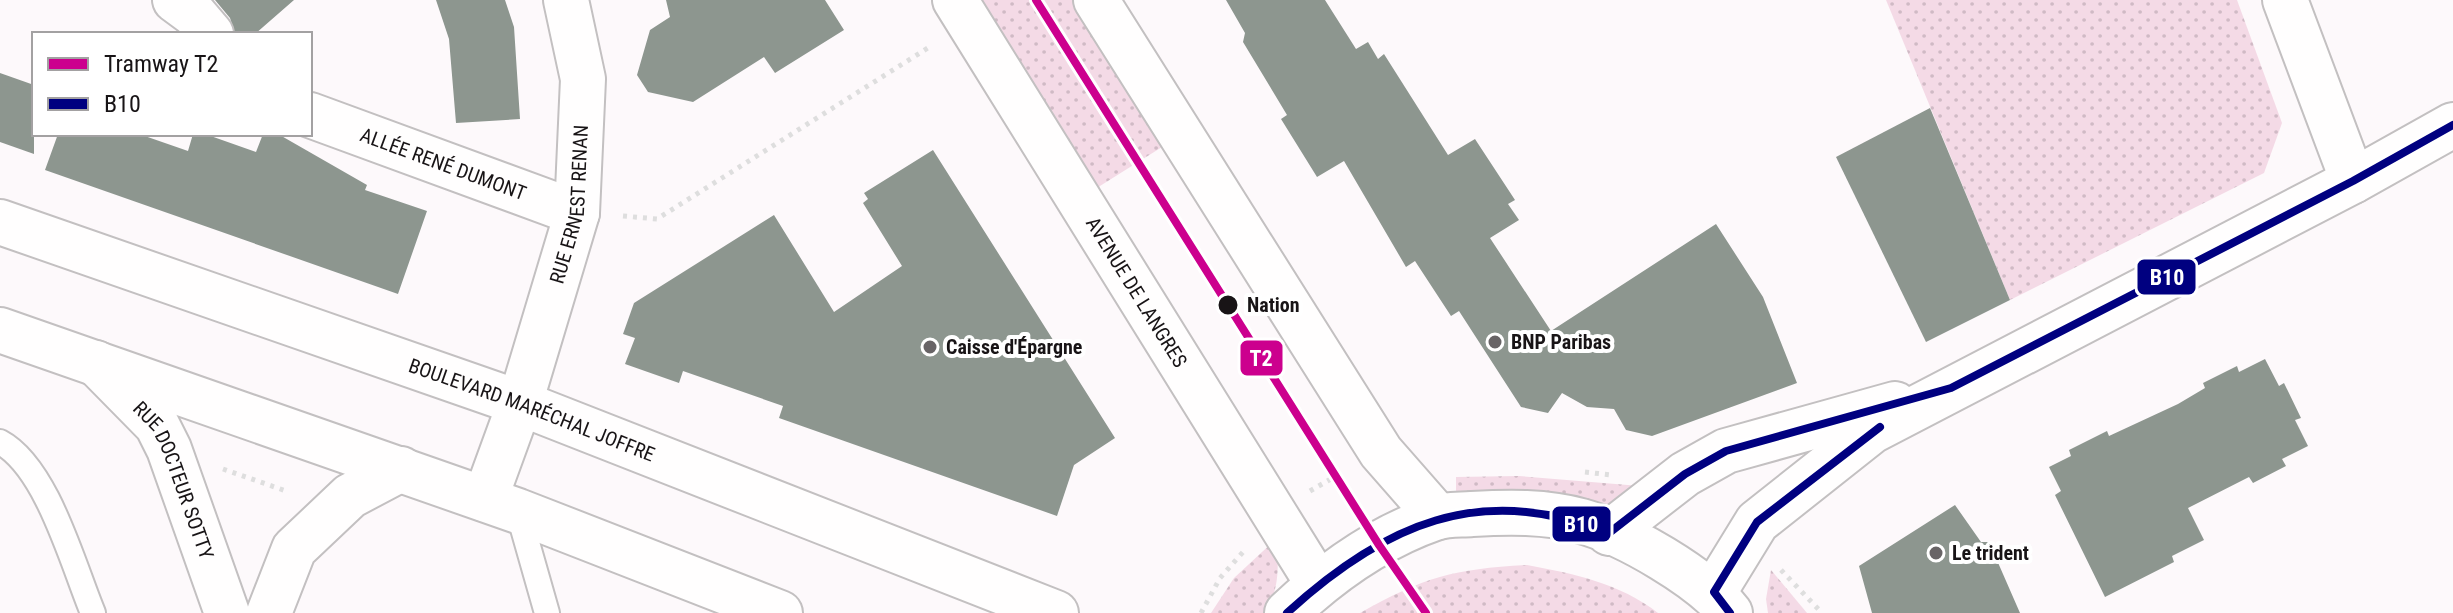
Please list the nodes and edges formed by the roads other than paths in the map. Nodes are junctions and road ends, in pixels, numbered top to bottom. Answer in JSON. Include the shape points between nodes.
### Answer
{"nodes":[{"id":1,"x":175,"y":0,"type":"edge"},
{"id":2,"x":566,"y":0,"type":"edge"},
{"id":3,"x":1096,"y":0,"type":"edge"},
{"id":4,"x":2285,"y":0,"type":"edge"},
{"id":5,"x":962,"y":10,"type":"edge"},
{"id":6,"x":209,"y":32,"type":"edge"},
{"id":7,"x":312,"y":116,"type":"edge"},
{"id":8,"x":2453,"y":125,"type":"edge"},
{"id":9,"x":2353,"y":181,"type":"junction"},
{"id":10,"x":577,"y":213,"type":"junction"},
{"id":11,"x":0,"y":222,"type":"edge"},
{"id":12,"x":0,"y":330,"type":"edge"},
{"id":13,"x":96,"y":363,"type":"junction"},
{"id":14,"x":1951,"y":388,"type":"junction"},
{"id":15,"x":520,"y":403,"type":"junction"},
{"id":16,"x":0,"y":442,"type":"edge"},
{"id":17,"x":401,"y":469,"type":"junction"},
{"id":18,"x":502,"y":505,"type":"junction"},
{"id":19,"x":1438,"y":517,"type":"junction"},
{"id":20,"x":1609,"y":533,"type":"junction"},
{"id":21,"x":1302,"y":598,"type":"edge"},
{"id":22,"x":1722,"y":603,"type":"edge"},
{"id":23,"x":93,"y":613,"type":"edge"},
{"id":24,"x":227,"y":613,"type":"edge"},
{"id":25,"x":269,"y":613,"type":"edge"},
{"id":26,"x":547,"y":613,"type":"edge"},
{"id":27,"x":780,"y":613,"type":"edge"},
{"id":28,"x":1056,"y":613,"type":"edge"}],
"edges":[{"from":1,"to":6,"type":"main road"},
{"from":2,"to":10,"type":"main road","name":"RUE ERNEST RENAN","via":[[583,79]]},
{"from":3,"to":19,"type":"main road","via":[[1381,452]]},
{"from":4,"to":9,"type":"main road"},
{"from":5,"to":21,"type":"main road","name":"AVENUE DE LANGRES"},
{"from":7,"to":10,"type":"main road","name":"ALLÉE RENÉ DUMONT"},
{"from":8,"to":9,"type":"main road"},
{"from":9,"to":14,"type":"main road"},
{"from":10,"to":15,"type":"main road","name":"RUE ERNEST RENAN"},
{"from":11,"to":15,"type":"main road","name":"BOULEVARD MARÉCHAL JOFFRE"},
{"from":12,"to":13,"type":"main road"},
{"from":13,"to":17,"type":"main road"},
{"from":13,"to":24,"type":"main road","name":"RUE DOCTEUR SOTTY","via":[[157,425]]},
{"from":14,"to":20,"type":"main road","via":[[1726,451],[1685,474]]},
{"from":14,"to":22,"type":"main road","via":[[1872,431],[1757,522]]},
{"from":15,"to":18,"type":"main road","name":"RUE ERNEST RENAN"},
{"from":15,"to":28,"type":"main road","name":"BOULEVARD MARÉCHAL JOFFRE"},
{"from":16,"to":23,"type":"lane","via":[[14,449],[34,474]]},
{"from":17,"to":18,"type":"main road"},
{"from":17,"to":25,"type":"main road","via":[[334,509],[294,549]]},
{"from":18,"to":26,"type":"lane"},
{"from":18,"to":27,"type":"main road"},
{"from":19,"to":20,"type":"main road","via":[[1513,511],[1582,521]]},
{"from":19,"to":21,"type":"main road","via":[[1379,545]]},
{"from":20,"to":22,"type":"main road","via":[[1654,554]]}]}
